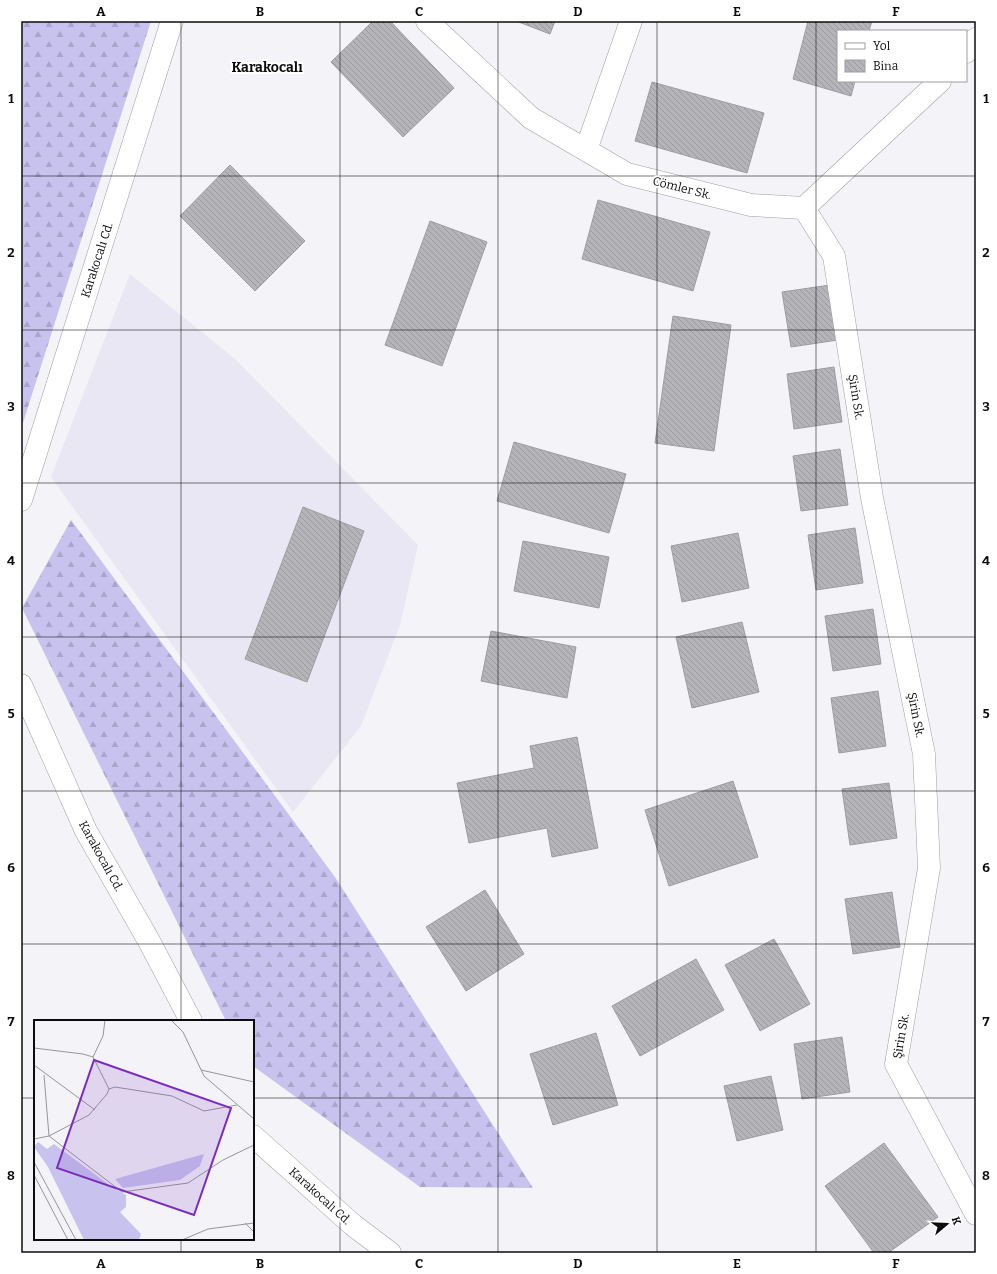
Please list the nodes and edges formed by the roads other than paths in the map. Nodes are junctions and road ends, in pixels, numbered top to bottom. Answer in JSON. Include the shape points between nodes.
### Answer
{"nodes":[{"id":1,"x":172,"y":21,"type":"edge"},
{"id":2,"x":427,"y":21,"type":"edge"},
{"id":3,"x":631,"y":21,"type":"edge"},
{"id":4,"x":976,"y":39,"type":"edge"},
{"id":5,"x":967,"y":51,"type":"edge"},
{"id":6,"x":939,"y":82,"type":"edge"},
{"id":7,"x":586,"y":150,"type":"junction"},
{"id":8,"x":804,"y":208,"type":"junction"},
{"id":9,"x":21,"y":500,"type":"edge"},
{"id":10,"x":21,"y":685,"type":"edge"},
{"id":11,"x":190,"y":1020,"type":"edge"},
{"id":12,"x":254,"y":1137,"type":"edge"},
{"id":13,"x":976,"y":1214,"type":"edge"},
{"id":14,"x":390,"y":1253,"type":"edge"}],
"edges":[{"from":1,"to":9,"type":"street","name":"Karakocalı Cd."},
{"from":2,"to":7,"type":"street","name":"Cömler Sk.","via":[[531,118]]},
{"from":3,"to":7,"type":"street"},
{"from":4,"to":5,"type":"street"},
{"from":6,"to":8,"type":"street"},
{"from":7,"to":8,"type":"street","name":"Cömler Sk.","via":[[627,174],[751,205]]},
{"from":8,"to":13,"type":"street","name":"Şirin Sk.","via":[[834,256],[872,498],[924,754],[929,868],[896,1064]]},
{"from":10,"to":11,"type":"street","name":"Karakocalı Cd.","via":[[86,831]]},
{"from":12,"to":14,"type":"street","name":"Karakocalı Cd.","via":[[353,1225]]}]}
